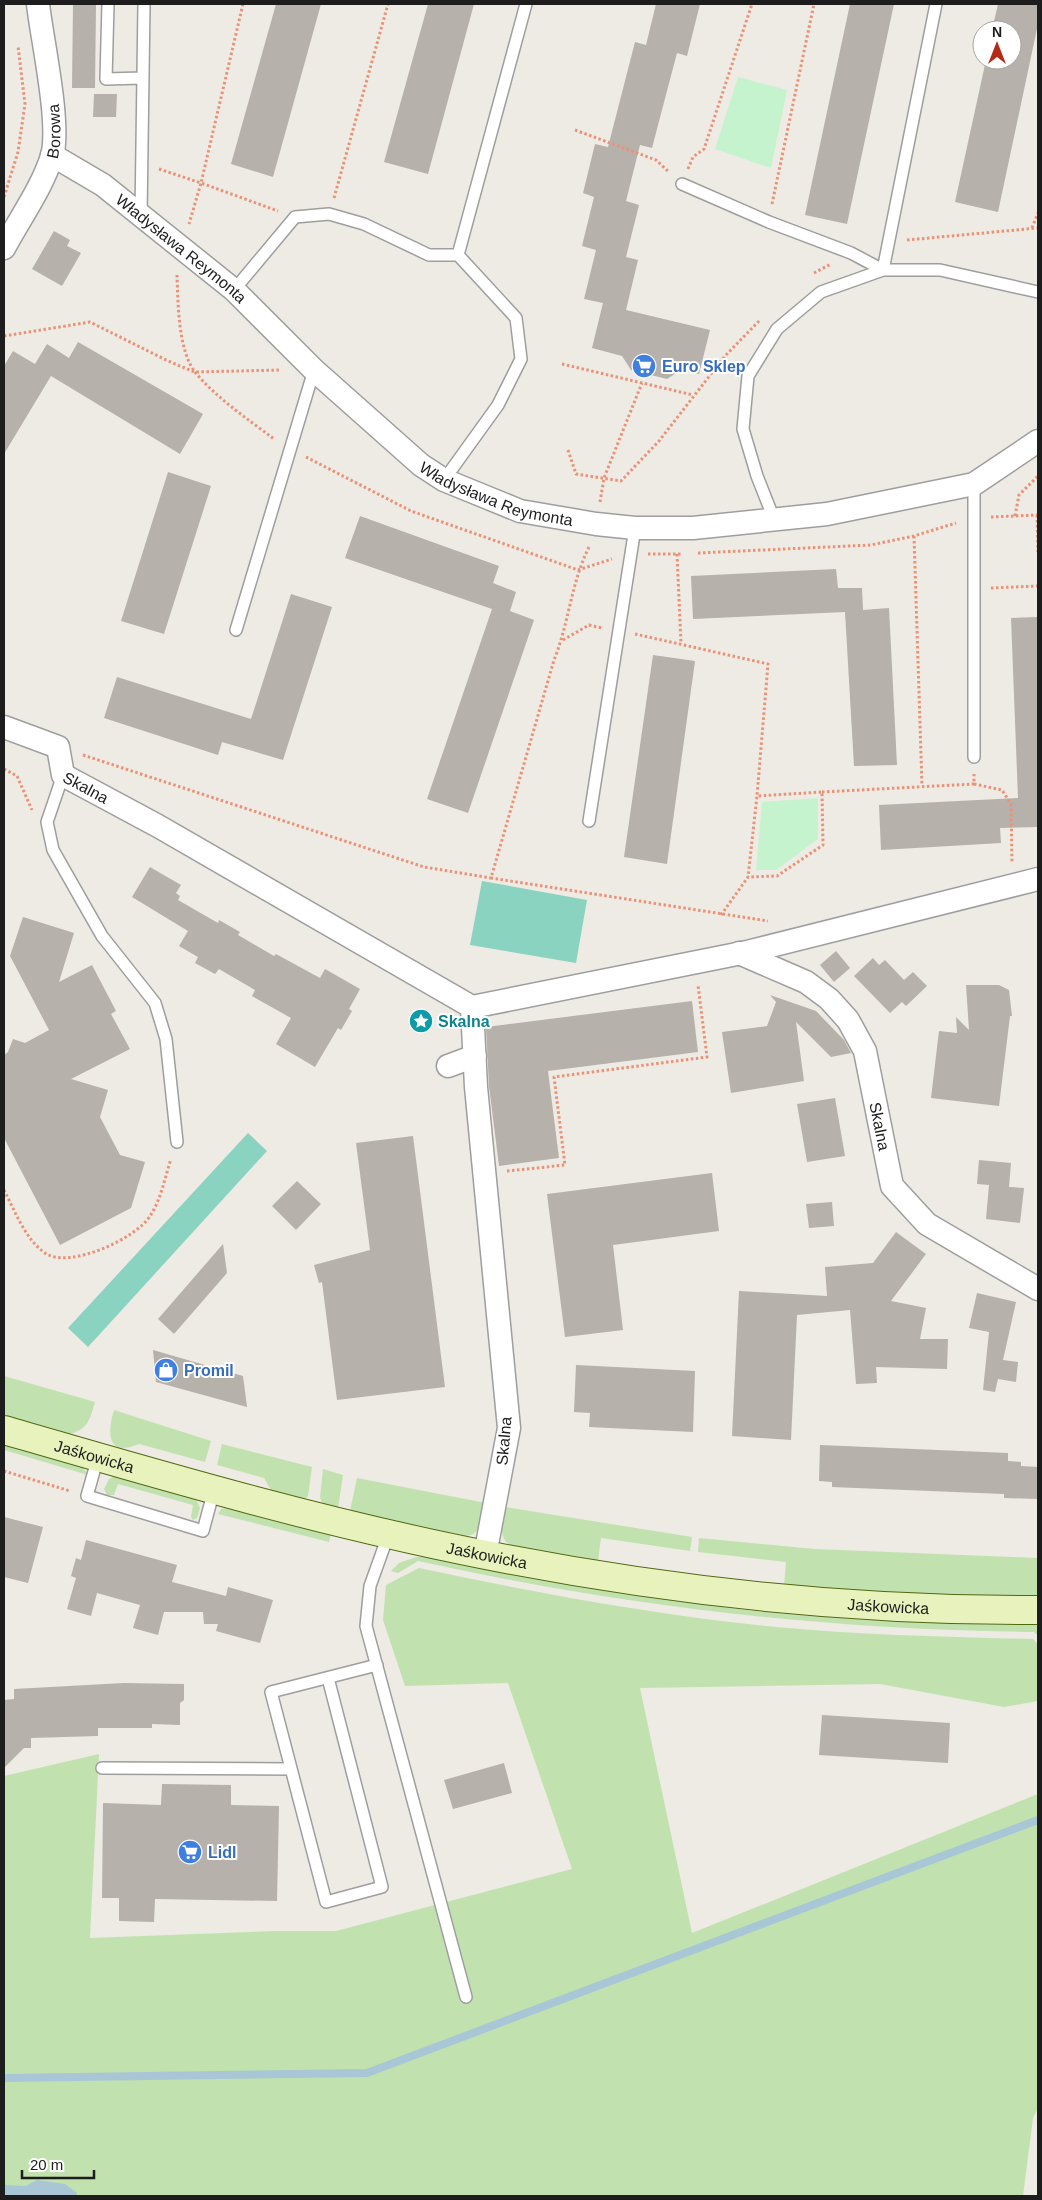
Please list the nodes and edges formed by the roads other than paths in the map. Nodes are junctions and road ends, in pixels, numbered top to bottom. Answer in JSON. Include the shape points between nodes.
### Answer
{"nodes":[{"id":1,"x":38,"y":4,"type":"edge"},
{"id":2,"x":108,"y":4,"type":"edge"},
{"id":3,"x":144,"y":4,"type":"edge"},
{"id":4,"x":526,"y":4,"type":"edge"},
{"id":5,"x":936,"y":4,"type":"edge"},
{"id":6,"x":142,"y":78,"type":"junction"},
{"id":7,"x":52,"y":155,"type":"junction"},
{"id":8,"x":682,"y":184,"type":"road end"},
{"id":9,"x":141,"y":216,"type":"junction"},
{"id":10,"x":4,"y":248,"type":"edge"},
{"id":11,"x":458,"y":255,"type":"junction"},
{"id":12,"x":883,"y":270,"type":"junction"},
{"id":13,"x":234,"y":290,"type":"junction"},
{"id":14,"x":1038,"y":292,"type":"edge"},
{"id":15,"x":314,"y":370,"type":"junction"},
{"id":16,"x":1038,"y":441,"type":"edge"},
{"id":17,"x":444,"y":480,"type":"junction"},
{"id":18,"x":974,"y":484,"type":"junction"},
{"id":19,"x":774,"y":519,"type":"junction"},
{"id":20,"x":635,"y":528,"type":"junction"},
{"id":21,"x":236,"y":630,"type":"dead end"},
{"id":22,"x":4,"y":727,"type":"edge"},
{"id":23,"x":974,"y":757,"type":"road end"},
{"id":24,"x":63,"y":775,"type":"junction"},
{"id":25,"x":589,"y":821,"type":"dead end"},
{"id":26,"x":1038,"y":879,"type":"edge"},
{"id":27,"x":739,"y":953,"type":"junction"},
{"id":28,"x":472,"y":1007,"type":"junction"},
{"id":29,"x":475,"y":1056,"type":"junction"},
{"id":30,"x":448,"y":1066,"type":"dead end"},
{"id":31,"x":177,"y":1142,"type":"road end"},
{"id":32,"x":1038,"y":1289,"type":"edge"},
{"id":33,"x":4,"y":1430,"type":"edge"},
{"id":34,"x":98,"y":1457,"type":"junction"},
{"id":35,"x":214,"y":1490,"type":"junction"},
{"id":36,"x":389,"y":1533,"type":"junction"},
{"id":37,"x":485,"y":1555,"type":"junction"},
{"id":38,"x":982,"y":1610,"type":"junction"},
{"id":39,"x":1038,"y":1610,"type":"edge"},
{"id":40,"x":1038,"y":1618,"type":"edge"},
{"id":41,"x":377,"y":1665,"type":"junction"},
{"id":42,"x":328,"y":1678,"type":"junction"},
{"id":43,"x":102,"y":1768,"type":"dead end"},
{"id":44,"x":291,"y":1769,"type":"junction"},
{"id":45,"x":466,"y":1997,"type":"dead end"}],
"edges":[{"from":1,"to":7,"type":"street","name":"Borowa","via":[[54,126]]},
{"from":2,"to":6,"type":"lane","via":[[106,79]]},
{"from":3,"to":6,"type":"lane"},
{"from":4,"to":11,"type":"lane"},
{"from":5,"to":12,"type":"lane"},
{"from":6,"to":9,"type":"lane"},
{"from":7,"to":9,"type":"street","name":"Władysława Reymonta","via":[[103,185]]},
{"from":7,"to":10,"type":"street","name":"Borowa"},
{"from":8,"to":12,"type":"lane","via":[[851,253]]},
{"from":9,"to":13,"type":"street","name":"Władysława Reymonta"},
{"from":11,"to":13,"type":"lane","via":[[429,255],[364,224],[329,214],[295,217]]},
{"from":11,"to":17,"type":"lane","via":[[516,318],[521,359],[498,405]]},
{"from":12,"to":14,"type":"lane","via":[[940,270]]},
{"from":12,"to":19,"type":"lane","via":[[821,292],[777,329],[748,376],[743,429]]},
{"from":13,"to":15,"type":"street","name":"Władysława Reymonta"},
{"from":15,"to":17,"type":"street","name":"Władysława Reymonta","via":[[421,465]]},
{"from":15,"to":21,"type":"lane"},
{"from":16,"to":18,"type":"street","name":"Władysława Reymonta"},
{"from":17,"to":20,"type":"street","name":"Władysława Reymonta","via":[[520,511]]},
{"from":18,"to":19,"type":"street","name":"Władysława Reymonta","via":[[827,514]]},
{"from":18,"to":23,"type":"lane"},
{"from":19,"to":20,"type":"street","name":"Władysława Reymonta","via":[[693,528]]},
{"from":20,"to":25,"type":"lane"},
{"from":22,"to":24,"type":"street","name":"Skalna","via":[[58,747]]},
{"from":24,"to":28,"type":"street","name":"Skalna","via":[[158,826]]},
{"from":24,"to":31,"type":"lane","via":[[47,822],[52,850],[102,936],[155,1003],[166,1039]]},
{"from":26,"to":27,"type":"street"},
{"from":27,"to":28,"type":"street"},
{"from":27,"to":32,"type":"street","name":"Skalna","via":[[806,982],[829,999],[848,1020],[866,1051],[892,1186],[906,1204],[927,1224]]},
{"from":28,"to":29,"type":"street","name":"Skalna"},
{"from":29,"to":30,"type":"street"},
{"from":29,"to":37,"type":"street","name":"Skalna","via":[[509,1428]]},
{"from":33,"to":34,"type":"street","name":"Jaśkowicka"},
{"from":34,"to":35,"type":"street","name":"Jaśkowicka"},
{"from":34,"to":35,"type":"lane","via":[[87,1496],[203,1531]]},
{"from":35,"to":36,"type":"street","name":"Jaśkowicka"},
{"from":36,"to":37,"type":"street","name":"Jaśkowicka"},
{"from":36,"to":41,"type":"lane","via":[[370,1586],[366,1626]]},
{"from":37,"to":38,"type":"street","name":"Jaśkowicka","via":[[668,1585],[884,1607]]},
{"from":38,"to":39,"type":"street","name":"Jaśkowicka"},
{"from":38,"to":40,"type":"street","name":"Jaśkowicka"},
{"from":41,"to":42,"type":"lane"},
{"from":41,"to":45,"type":"lane"},
{"from":42,"to":44,"type":"lane","via":[[271,1692]]},
{"from":42,"to":44,"type":"lane","via":[[382,1887],[326,1902]]},
{"from":43,"to":44,"type":"lane"}]}
